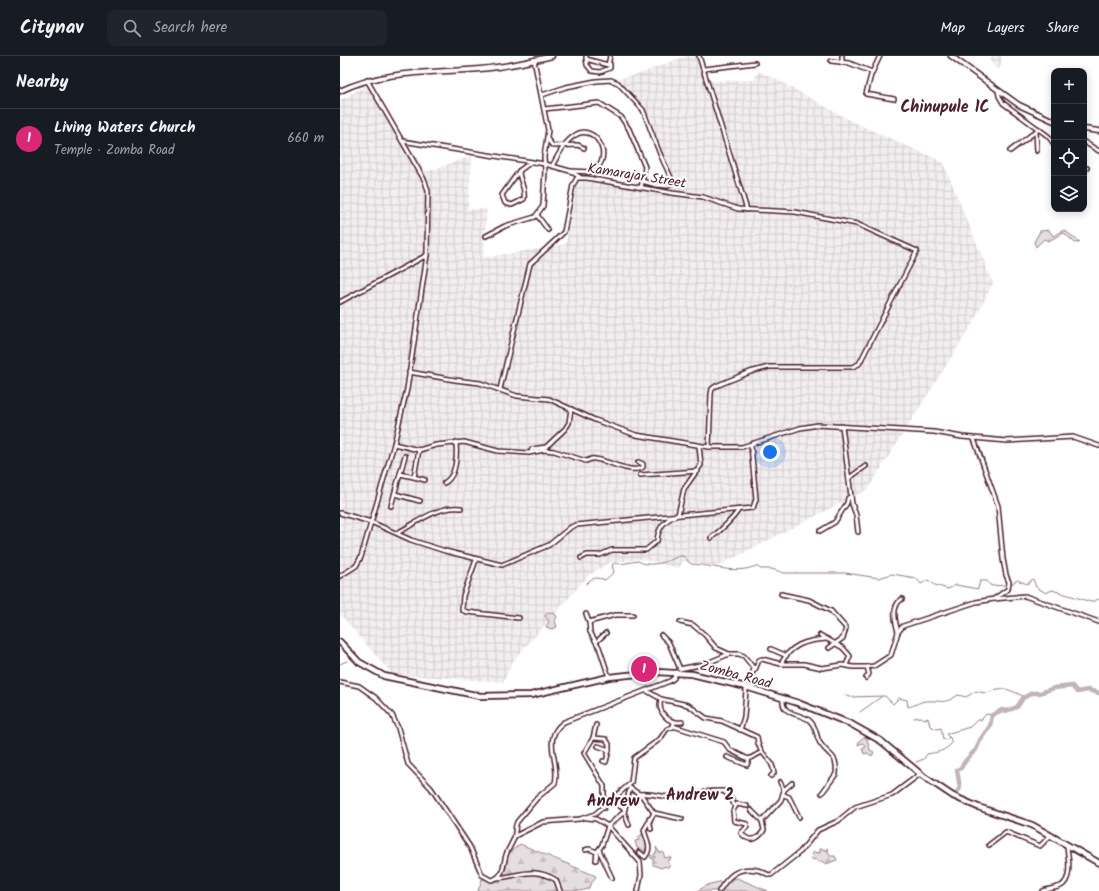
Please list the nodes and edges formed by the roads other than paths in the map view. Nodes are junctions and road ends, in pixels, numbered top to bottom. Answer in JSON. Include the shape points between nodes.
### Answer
{"nodes":[{"id":1,"x":552,"y":56,"type":"edge"},
{"id":2,"x":610,"y":56,"type":"edge"},
{"id":3,"x":699,"y":56,"type":"edge"},
{"id":4,"x":842,"y":56,"type":"edge"},
{"id":5,"x":880,"y":56,"type":"edge"},
{"id":6,"x":951,"y":56,"type":"edge"},
{"id":7,"x":586,"y":58,"type":"edge"},
{"id":8,"x":534,"y":60,"type":"junction"},
{"id":9,"x":831,"y":61,"type":"dead end"},
{"id":10,"x":755,"y":62,"type":"dead end"},
{"id":11,"x":842,"y":63,"type":"junction"},
{"id":12,"x":610,"y":64,"type":"junction"},
{"id":13,"x":704,"y":69,"type":"junction"},
{"id":14,"x":872,"y":72,"type":"junction"},
{"id":15,"x":367,"y":80,"type":"junction"},
{"id":16,"x":998,"y":90,"type":"junction"},
{"id":17,"x":340,"y":91,"type":"edge"},
{"id":18,"x":542,"y":95,"type":"junction"},
{"id":19,"x":894,"y":99,"type":"dead end"},
{"id":20,"x":544,"y":109,"type":"junction"},
{"id":21,"x":1051,"y":120,"type":"edge"},
{"id":22,"x":1039,"y":129,"type":"junction"},
{"id":23,"x":1087,"y":129,"type":"edge"},
{"id":24,"x":1099,"y":131,"type":"edge"},
{"id":25,"x":1036,"y":133,"type":"junction"},
{"id":26,"x":1048,"y":136,"type":"junction"},
{"id":27,"x":1051,"y":136,"type":"edge"},
{"id":28,"x":547,"y":139,"type":"junction"},
{"id":29,"x":1051,"y":140,"type":"edge"},
{"id":30,"x":402,"y":141,"type":"junction"},
{"id":31,"x":1087,"y":144,"type":"edge"},
{"id":32,"x":565,"y":145,"type":"junction"},
{"id":33,"x":584,"y":148,"type":"dead end"},
{"id":34,"x":1010,"y":151,"type":"dead end"},
{"id":35,"x":1036,"y":151,"type":"dead end"},
{"id":36,"x":1099,"y":151,"type":"edge"},
{"id":37,"x":531,"y":162,"type":"junction"},
{"id":38,"x":545,"y":164,"type":"junction"},
{"id":39,"x":552,"y":166,"type":"junction"},
{"id":40,"x":519,"y":171,"type":"junction"},
{"id":41,"x":570,"y":171,"type":"junction"},
{"id":42,"x":581,"y":177,"type":"junction"},
{"id":43,"x":642,"y":181,"type":"junction"},
{"id":44,"x":641,"y":188,"type":"junction"},
{"id":45,"x":747,"y":210,"type":"junction"},
{"id":46,"x":537,"y":216,"type":"junction"},
{"id":47,"x":548,"y":230,"type":"dead end"},
{"id":48,"x":486,"y":236,"type":"dead end"},
{"id":49,"x":426,"y":255,"type":"junction"},
{"id":50,"x":340,"y":302,"type":"edge"},
{"id":51,"x":409,"y":372,"type":"junction"},
{"id":52,"x":500,"y":389,"type":"junction"},
{"id":53,"x":571,"y":409,"type":"junction"},
{"id":54,"x":842,"y":426,"type":"junction"},
{"id":55,"x":974,"y":439,"type":"junction"},
{"id":56,"x":456,"y":442,"type":"junction"},
{"id":57,"x":394,"y":444,"type":"junction"},
{"id":58,"x":699,"y":446,"type":"junction"},
{"id":59,"x":751,"y":446,"type":"junction"},
{"id":60,"x":1099,"y":446,"type":"edge"},
{"id":61,"x":709,"y":448,"type":"junction"},
{"id":62,"x":419,"y":450,"type":"junction"},
{"id":63,"x":531,"y":452,"type":"junction"},
{"id":64,"x":406,"y":456,"type":"dead end"},
{"id":65,"x":638,"y":462,"type":"dead end"},
{"id":66,"x":866,"y":466,"type":"dead end"},
{"id":67,"x":698,"y":470,"type":"junction"},
{"id":68,"x":400,"y":474,"type":"junction"},
{"id":69,"x":640,"y":475,"type":"dead end"},
{"id":70,"x":414,"y":478,"type":"junction"},
{"id":71,"x":849,"y":478,"type":"junction"},
{"id":72,"x":425,"y":480,"type":"dead end"},
{"id":73,"x":444,"y":482,"type":"dead end"},
{"id":74,"x":395,"y":494,"type":"junction"},
{"id":75,"x":851,"y":497,"type":"junction"},
{"id":76,"x":420,"y":501,"type":"dead end"},
{"id":77,"x":391,"y":506,"type":"dead end"},
{"id":78,"x":461,"y":508,"type":"dead end"},
{"id":79,"x":738,"y":510,"type":"junction"},
{"id":80,"x":340,"y":513,"type":"edge"},
{"id":81,"x":678,"y":515,"type":"junction"},
{"id":82,"x":371,"y":522,"type":"junction"},
{"id":83,"x":820,"y":531,"type":"dead end"},
{"id":84,"x":858,"y":532,"type":"dead end"},
{"id":85,"x":397,"y":533,"type":"junction"},
{"id":86,"x":712,"y":538,"type":"dead end"},
{"id":87,"x":581,"y":558,"type":"dead end"},
{"id":88,"x":476,"y":560,"type":"junction"},
{"id":89,"x":340,"y":576,"type":"edge"},
{"id":90,"x":780,"y":594,"type":"dead end"},
{"id":91,"x":902,"y":599,"type":"dead end"},
{"id":92,"x":994,"y":599,"type":"junction"},
{"id":93,"x":586,"y":614,"type":"dead end"},
{"id":94,"x":634,"y":615,"type":"dead end"},
{"id":95,"x":519,"y":618,"type":"dead end"},
{"id":96,"x":590,"y":622,"type":"junction"},
{"id":97,"x":680,"y":622,"type":"dead end"},
{"id":98,"x":1099,"y":622,"type":"edge"},
{"id":99,"x":898,"y":632,"type":"junction"},
{"id":100,"x":606,"y":633,"type":"dead end"},
{"id":101,"x":661,"y":635,"type":"dead end"},
{"id":102,"x":820,"y":635,"type":"dead end"},
{"id":103,"x":827,"y":639,"type":"junction"},
{"id":104,"x":340,"y":642,"type":"edge"},
{"id":105,"x":596,"y":642,"type":"junction"},
{"id":106,"x":834,"y":643,"type":"junction"},
{"id":107,"x":829,"y":648,"type":"dead end"},
{"id":108,"x":771,"y":649,"type":"dead end"},
{"id":109,"x":729,"y":654,"type":"junction"},
{"id":110,"x":785,"y":655,"type":"junction"},
{"id":111,"x":781,"y":664,"type":"junction"},
{"id":112,"x":846,"y":665,"type":"junction"},
{"id":113,"x":867,"y":667,"type":"junction"},
{"id":114,"x":754,"y":670,"type":"junction"},
{"id":115,"x":679,"y":671,"type":"junction"},
{"id":116,"x":610,"y":677,"type":"junction"},
{"id":117,"x":866,"y":678,"type":"dead end"},
{"id":118,"x":340,"y":682,"type":"edge"},
{"id":119,"x":746,"y":686,"type":"junction"},
{"id":120,"x":647,"y":691,"type":"junction"},
{"id":121,"x":661,"y":699,"type":"junction"},
{"id":122,"x":783,"y":699,"type":"junction"},
{"id":123,"x":682,"y":722,"type":"dead end"},
{"id":124,"x":674,"y":724,"type":"junction"},
{"id":125,"x":596,"y":725,"type":"dead end"},
{"id":126,"x":740,"y":730,"type":"junction"},
{"id":127,"x":594,"y":738,"type":"junction"},
{"id":128,"x":598,"y":746,"type":"dead end"},
{"id":129,"x":609,"y":750,"type":"junction"},
{"id":130,"x":762,"y":752,"type":"junction"},
{"id":131,"x":726,"y":757,"type":"dead end"},
{"id":132,"x":749,"y":759,"type":"junction"},
{"id":133,"x":605,"y":767,"type":"dead end"},
{"id":134,"x":920,"y":774,"type":"junction"},
{"id":135,"x":771,"y":776,"type":"dead end"},
{"id":136,"x":780,"y":782,"type":"dead end"},
{"id":137,"x":792,"y":782,"type":"dead end"},
{"id":138,"x":630,"y":787,"type":"junction"},
{"id":139,"x":784,"y":790,"type":"junction"},
{"id":140,"x":822,"y":793,"type":"dead end"},
{"id":141,"x":639,"y":794,"type":"junction"},
{"id":142,"x":784,"y":795,"type":"junction"},
{"id":143,"x":616,"y":798,"type":"junction"},
{"id":144,"x":747,"y":806,"type":"dead end"},
{"id":145,"x":735,"y":807,"type":"junction"},
{"id":146,"x":604,"y":808,"type":"junction"},
{"id":147,"x":751,"y":810,"type":"dead end"},
{"id":148,"x":624,"y":811,"type":"junction"},
{"id":149,"x":654,"y":813,"type":"junction"},
{"id":150,"x":799,"y":817,"type":"dead end"},
{"id":151,"x":583,"y":819,"type":"junction"},
{"id":152,"x":649,"y":819,"type":"junction"},
{"id":153,"x":682,"y":819,"type":"dead end"},
{"id":154,"x":762,"y":821,"type":"junction"},
{"id":155,"x":629,"y":824,"type":"dead end"},
{"id":156,"x":608,"y":826,"type":"junction"},
{"id":157,"x":651,"y":829,"type":"dead end"},
{"id":158,"x":1051,"y":835,"type":"junction"},
{"id":159,"x":515,"y":836,"type":"junction"},
{"id":160,"x":989,"y":845,"type":"dead end"},
{"id":161,"x":1067,"y":846,"type":"junction"},
{"id":162,"x":585,"y":850,"type":"dead end"},
{"id":163,"x":598,"y":851,"type":"junction"},
{"id":164,"x":639,"y":852,"type":"dead end"},
{"id":165,"x":596,"y":860,"type":"dead end"},
{"id":166,"x":1099,"y":863,"type":"edge"},
{"id":167,"x":498,"y":878,"type":"junction"},
{"id":168,"x":612,"y":878,"type":"dead end"},
{"id":169,"x":560,"y":891,"type":"edge"},
{"id":170,"x":638,"y":891,"type":"edge"},
{"id":171,"x":719,"y":891,"type":"edge"},
{"id":172,"x":1043,"y":891,"type":"edge"}],
"edges":[{"from":1,"to":8,"type":"main road"},
{"from":2,"to":12,"type":"street"},
{"from":3,"to":13,"type":"street"},
{"from":4,"to":11,"type":"street"},
{"from":5,"to":14,"type":"street"},
{"from":6,"to":16,"type":"main road"},
{"from":7,"to":12,"type":"street","via":[[604,65]]},
{"from":7,"to":12,"type":"street","via":[[592,71],[600,72],[610,68]]},
{"from":8,"to":15,"type":"main road","via":[[496,67],[395,75]]},
{"from":8,"to":18,"type":"street"},
{"from":9,"to":11,"type":"street"},
{"from":10,"to":13,"type":"street"},
{"from":11,"to":14,"type":"street"},
{"from":13,"to":45,"type":"street"},
{"from":14,"to":19,"type":"street","via":[[867,95]]},
{"from":15,"to":17,"type":"main road"},
{"from":15,"to":30,"type":"street"},
{"from":16,"to":21,"type":"main road","via":[[1019,105]]},
{"from":16,"to":22,"type":"street","via":[[1002,102]]},
{"from":18,"to":20,"type":"street"},
{"from":18,"to":43,"type":"street","via":[[597,81],[611,80],[618,83],[643,110],[673,182],[668,186]]},
{"from":20,"to":28,"type":"street"},
{"from":20,"to":43,"type":"street","via":[[596,103],[602,104],[621,117],[645,167]]},
{"from":22,"to":25,"type":"street"},
{"from":22,"to":26,"type":"street"},
{"from":23,"to":24,"type":"main road"},
{"from":25,"to":34,"type":"street"},
{"from":25,"to":35,"type":"street"},
{"from":26,"to":27,"type":"street"},
{"from":26,"to":29,"type":"street"},
{"from":28,"to":32,"type":"street","via":[[553,146]]},
{"from":28,"to":38,"type":"street"},
{"from":30,"to":37,"type":"street"},
{"from":30,"to":49,"type":"street","via":[[428,189]]},
{"from":31,"to":36,"type":"street"},
{"from":32,"to":33,"type":"street","via":[[578,145]]},
{"from":32,"to":39,"type":"street"},
{"from":32,"to":41,"type":"street","via":[[575,134],[589,133],[598,140],[603,154],[602,162],[592,172]]},
{"from":37,"to":38,"type":"street"},
{"from":37,"to":40,"type":"street"},
{"from":38,"to":39,"type":"street"},
{"from":38,"to":46,"type":"street","via":[[543,206]]},
{"from":39,"to":41,"type":"street"},
{"from":40,"to":40,"type":"street","via":[[524,187],[524,199],[522,202],[508,204],[503,201],[502,195]]},
{"from":41,"to":42,"type":"street"},
{"from":42,"to":44,"type":"street","name":"Kamarajar Street"},
{"from":42,"to":52,"type":"street","name":"Kamarajar Street","via":[[574,182],[564,232],[530,264]]},
{"from":43,"to":44,"type":"street"},
{"from":44,"to":45,"type":"street","name":"Kamarajar Street","via":[[703,197]]},
{"from":45,"to":61,"type":"street","name":"Kamarajar Street","via":[[795,212],[857,224],[917,251],[859,364],[769,367],[716,386],[711,394]]},
{"from":46,"to":47,"type":"street"},
{"from":46,"to":48,"type":"street","via":[[505,226]]},
{"from":49,"to":50,"type":"street"},
{"from":49,"to":51,"type":"street"},
{"from":51,"to":52,"type":"street","via":[[480,383]]},
{"from":51,"to":57,"type":"street"},
{"from":52,"to":53,"type":"street","via":[[517,396],[549,399]]},
{"from":53,"to":58,"type":"street","via":[[636,435]]},
{"from":53,"to":63,"type":"street","via":[[566,429],[546,447],[532,449]]},
{"from":54,"to":55,"type":"street","via":[[934,432]]},
{"from":54,"to":59,"type":"street","via":[[811,425]]},
{"from":54,"to":71,"type":"street"},
{"from":55,"to":60,"type":"street","via":[[1007,442],[1073,437]]},
{"from":55,"to":92,"type":"street","via":[[998,506],[1004,564],[1009,582],[1007,590]]},
{"from":56,"to":62,"type":"street"},
{"from":56,"to":63,"type":"street","via":[[498,451]]},
{"from":56,"to":73,"type":"street","via":[[456,461],[450,477]]},
{"from":57,"to":62,"type":"street"},
{"from":57,"to":82,"type":"street"},
{"from":58,"to":61,"type":"street"},
{"from":58,"to":67,"type":"street","via":[[702,465]]},
{"from":59,"to":61,"type":"street"},
{"from":59,"to":79,"type":"street","via":[[755,506],[750,510]]},
{"from":62,"to":70,"type":"street"},
{"from":63,"to":65,"type":"street","via":[[554,451],[586,461],[592,458],[599,459],[635,470],[643,467],[643,464]]},
{"from":64,"to":68,"type":"street"},
{"from":66,"to":71,"type":"street"},
{"from":67,"to":69,"type":"street"},
{"from":67,"to":81,"type":"street","via":[[684,489]]},
{"from":68,"to":70,"type":"street"},
{"from":68,"to":74,"type":"street"},
{"from":70,"to":72,"type":"street"},
{"from":71,"to":75,"type":"street"},
{"from":74,"to":76,"type":"street"},
{"from":74,"to":77,"type":"street"},
{"from":75,"to":83,"type":"street","via":[[835,522]]},
{"from":75,"to":84,"type":"street"},
{"from":78,"to":85,"type":"street","via":[[447,507],[436,511]]},
{"from":79,"to":81,"type":"street"},
{"from":79,"to":86,"type":"street","via":[[724,529]]},
{"from":80,"to":82,"type":"street"},
{"from":81,"to":87,"type":"street","via":[[662,524],[657,541],[646,550],[612,550]]},
{"from":81,"to":88,"type":"street","via":[[576,525],[552,543],[509,563],[499,565]]},
{"from":82,"to":85,"type":"street"},
{"from":82,"to":89,"type":"street","via":[[356,566]]},
{"from":85,"to":88,"type":"street","via":[[416,542]]},
{"from":88,"to":95,"type":"street","via":[[464,592],[462,610]]},
{"from":90,"to":106,"type":"street","via":[[805,598],[830,611],[846,628],[843,638]]},
{"from":91,"to":99,"type":"street","via":[[898,601],[894,613]]},
{"from":92,"to":98,"type":"street","via":[[1025,596]]},
{"from":92,"to":99,"type":"street","via":[[976,602],[907,624]]},
{"from":93,"to":96,"type":"street"},
{"from":94,"to":96,"type":"street","via":[[615,615]]},
{"from":96,"to":105,"type":"street","via":[[590,632]]},
{"from":97,"to":109,"type":"street","via":[[693,625],[716,648]]},
{"from":99,"to":113,"type":"street","via":[[891,655],[874,666]]},
{"from":100,"to":105,"type":"street"},
{"from":101,"to":115,"type":"street","via":[[669,643]]},
{"from":102,"to":103,"type":"street"},
{"from":103,"to":106,"type":"street"},
{"from":103,"to":110,"type":"street","via":[[796,646]]},
{"from":104,"to":116,"type":"highway","name":"Zomba Road","via":[[354,658],[379,674],[464,694],[495,697],[531,695]]},
{"from":105,"to":116,"type":"street"},
{"from":106,"to":107,"type":"street"},
{"from":106,"to":112,"type":"street","via":[[849,655]]},
{"from":108,"to":110,"type":"street"},
{"from":109,"to":114,"type":"street","via":[[742,655]]},
{"from":109,"to":115,"type":"street","via":[[707,664]]},
{"from":110,"to":111,"type":"street"},
{"from":111,"to":112,"type":"street","via":[[804,664],[822,668]]},
{"from":111,"to":114,"type":"street","via":[[761,659]]},
{"from":112,"to":113,"type":"street"},
{"from":113,"to":117,"type":"street","via":[[869,674]]},
{"from":114,"to":119,"type":"street"},
{"from":115,"to":116,"type":"highway","name":"Zomba Road"},
{"from":115,"to":119,"type":"highway","name":"Zomba Road"},
{"from":115,"to":120,"type":"street","via":[[673,679]]},
{"from":118,"to":167,"type":"street","via":[[359,686],[390,712],[397,723],[404,755],[410,767],[431,788],[470,847],[482,875],[491,880]]},
{"from":119,"to":122,"type":"highway","name":"Zomba Road"},
{"from":119,"to":126,"type":"street","via":[[744,717]]},
{"from":120,"to":121,"type":"street"},
{"from":120,"to":159,"type":"street","via":[[601,707],[560,726],[552,737],[555,784],[537,798],[517,822]]},
{"from":121,"to":124,"type":"street","via":[[659,704],[662,714]]},
{"from":121,"to":126,"type":"street","via":[[686,704],[706,718],[718,720]]},
{"from":122,"to":134,"type":"highway","name":"Zomba Road","via":[[830,714],[851,724],[892,748]]},
{"from":122,"to":140,"type":"street","via":[[784,707],[806,717],[813,724],[819,741],[836,760],[836,774]]},
{"from":123,"to":124,"type":"street"},
{"from":124,"to":132,"type":"street","via":[[726,743],[730,750]]},
{"from":124,"to":138,"type":"street","via":[[660,739],[634,758]]},
{"from":125,"to":127,"type":"street"},
{"from":126,"to":130,"type":"street","via":[[757,737]]},
{"from":127,"to":129,"type":"street","via":[[606,739]]},
{"from":127,"to":146,"type":"street","via":[[584,753],[604,786]]},
{"from":128,"to":129,"type":"street"},
{"from":129,"to":133,"type":"street","via":[[604,761]]},
{"from":130,"to":132,"type":"street"},
{"from":130,"to":135,"type":"street","via":[[772,763],[774,773]]},
{"from":131,"to":132,"type":"street","via":[[747,765]]},
{"from":134,"to":158,"type":"highway","name":"Zomba Road","via":[[963,801],[1032,825]]},
{"from":134,"to":171,"type":"street","via":[[892,795],[855,807],[838,821],[818,830],[800,852],[771,875],[758,870],[741,871],[728,876]]},
{"from":136,"to":139,"type":"street"},
{"from":137,"to":139,"type":"street"},
{"from":138,"to":141,"type":"street"},
{"from":138,"to":143,"type":"street"},
{"from":138,"to":148,"type":"street"},
{"from":139,"to":142,"type":"street"},
{"from":141,"to":145,"type":"street","via":[[686,798],[706,792],[722,791],[732,800]]},
{"from":141,"to":149,"type":"street"},
{"from":142,"to":150,"type":"street","via":[[789,797]]},
{"from":142,"to":154,"type":"street"},
{"from":143,"to":146,"type":"street"},
{"from":143,"to":148,"type":"street"},
{"from":144,"to":145,"type":"street","via":[[740,804]]},
{"from":145,"to":154,"type":"street","via":[[734,821],[747,824],[741,833],[746,838],[751,840],[760,836],[764,830]]},
{"from":146,"to":151,"type":"street"},
{"from":147,"to":154,"type":"street"},
{"from":148,"to":155,"type":"street"},
{"from":148,"to":156,"type":"street"},
{"from":149,"to":152,"type":"street"},
{"from":149,"to":153,"type":"street"},
{"from":151,"to":156,"type":"street","via":[[596,819]]},
{"from":151,"to":159,"type":"street","via":[[543,822]]},
{"from":152,"to":157,"type":"street"},
{"from":152,"to":164,"type":"street","via":[[644,830],[649,842],[648,853],[644,857]]},
{"from":156,"to":163,"type":"street"},
{"from":156,"to":170,"type":"street","via":[[640,862]]},
{"from":158,"to":160,"type":"street","via":[[1040,846],[1006,832]]},
{"from":158,"to":161,"type":"highway","name":"Zomba Road"},
{"from":159,"to":167,"type":"street"},
{"from":161,"to":166,"type":"highway","name":"Zomba Road"},
{"from":161,"to":172,"type":"street","via":[[1066,880],[1062,885]]},
{"from":162,"to":163,"type":"street"},
{"from":163,"to":165,"type":"street"},
{"from":163,"to":168,"type":"street"},
{"from":167,"to":169,"type":"street","via":[[537,872],[556,880]]}]}
